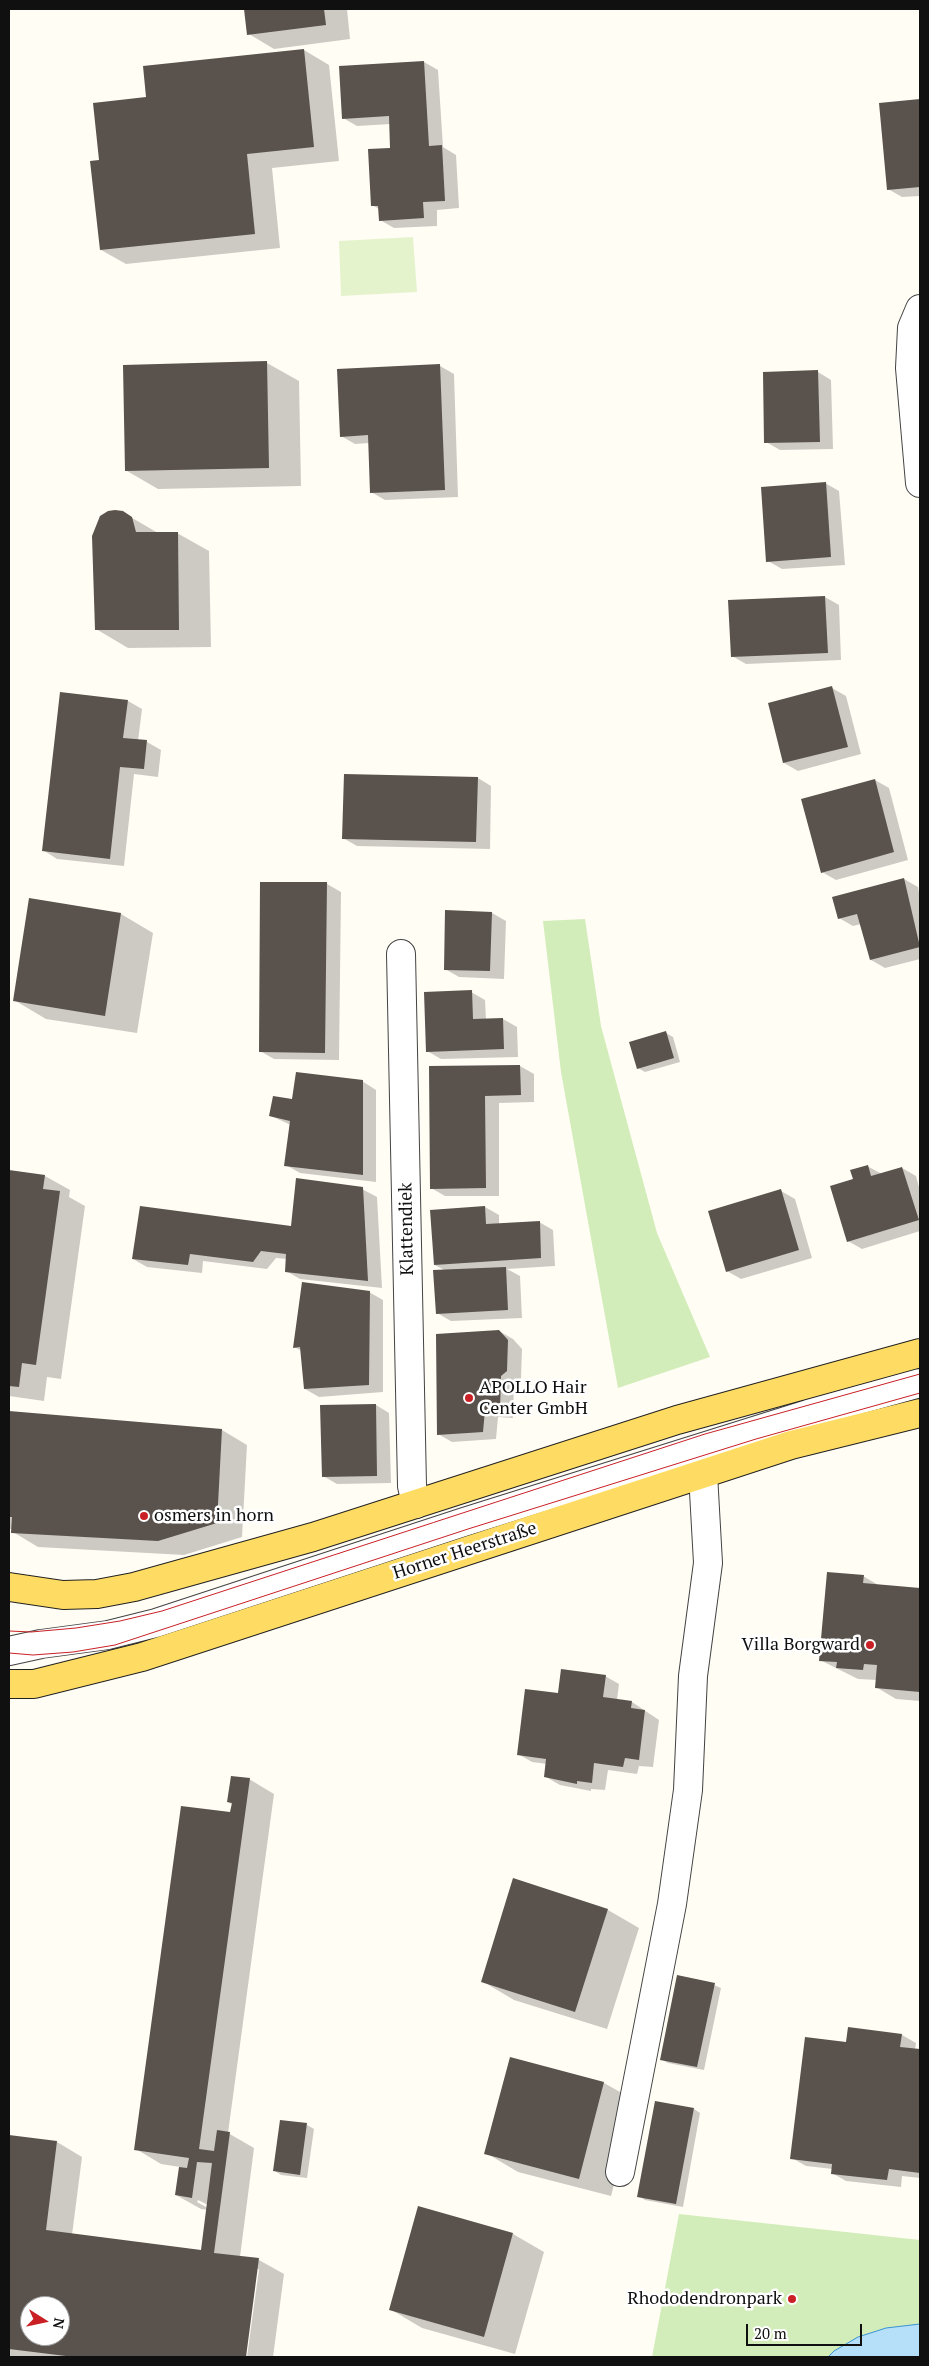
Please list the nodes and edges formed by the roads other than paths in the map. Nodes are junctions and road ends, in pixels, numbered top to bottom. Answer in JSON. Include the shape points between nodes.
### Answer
{"nodes":[{"id":1,"x":920,"y":309,"type":"edge"},
{"id":2,"x":920,"y":483,"type":"edge"},
{"id":3,"x":401,"y":954,"type":"dead end"},
{"id":4,"x":920,"y":1353,"type":"edge"},
{"id":5,"x":920,"y":1383,"type":"edge"},
{"id":6,"x":920,"y":1414,"type":"edge"},
{"id":7,"x":703,"y":1474,"type":"junction"},
{"id":8,"x":416,"y":1504,"type":"junction"},
{"id":9,"x":9,"y":1587,"type":"edge"},
{"id":10,"x":9,"y":1641,"type":"edge"},
{"id":11,"x":41,"y":1644,"type":"junction"},
{"id":12,"x":9,"y":1650,"type":"edge"},
{"id":13,"x":9,"y":1684,"type":"edge"},
{"id":14,"x":620,"y":2172,"type":"dead end"}],
"edges":[{"from":1,"to":2,"type":"street","via":[[912,328],[910,368]]},
{"from":3,"to":8,"type":"street","name":"Klattendiek","via":[[412,1486]]},
{"from":4,"to":8,"type":"main road","via":[[677,1420]]},
{"from":5,"to":11,"type":"street","via":[[808,1414],[464,1522],[156,1623],[108,1635]]},
{"from":6,"to":7,"type":"main road","name":"Horner Heerstraße","via":[[791,1445]]},
{"from":7,"to":13,"type":"main road","name":"Horner Heerstraße","via":[[142,1657],[34,1684]]},
{"from":7,"to":14,"type":"street","via":[[708,1563],[693,1676],[688,1790],[672,1904]]},
{"from":8,"to":9,"type":"main road","via":[[244,1558],[134,1588],[63,1595]]},
{"from":10,"to":11,"type":"street"},
{"from":11,"to":12,"type":"street"}]}
